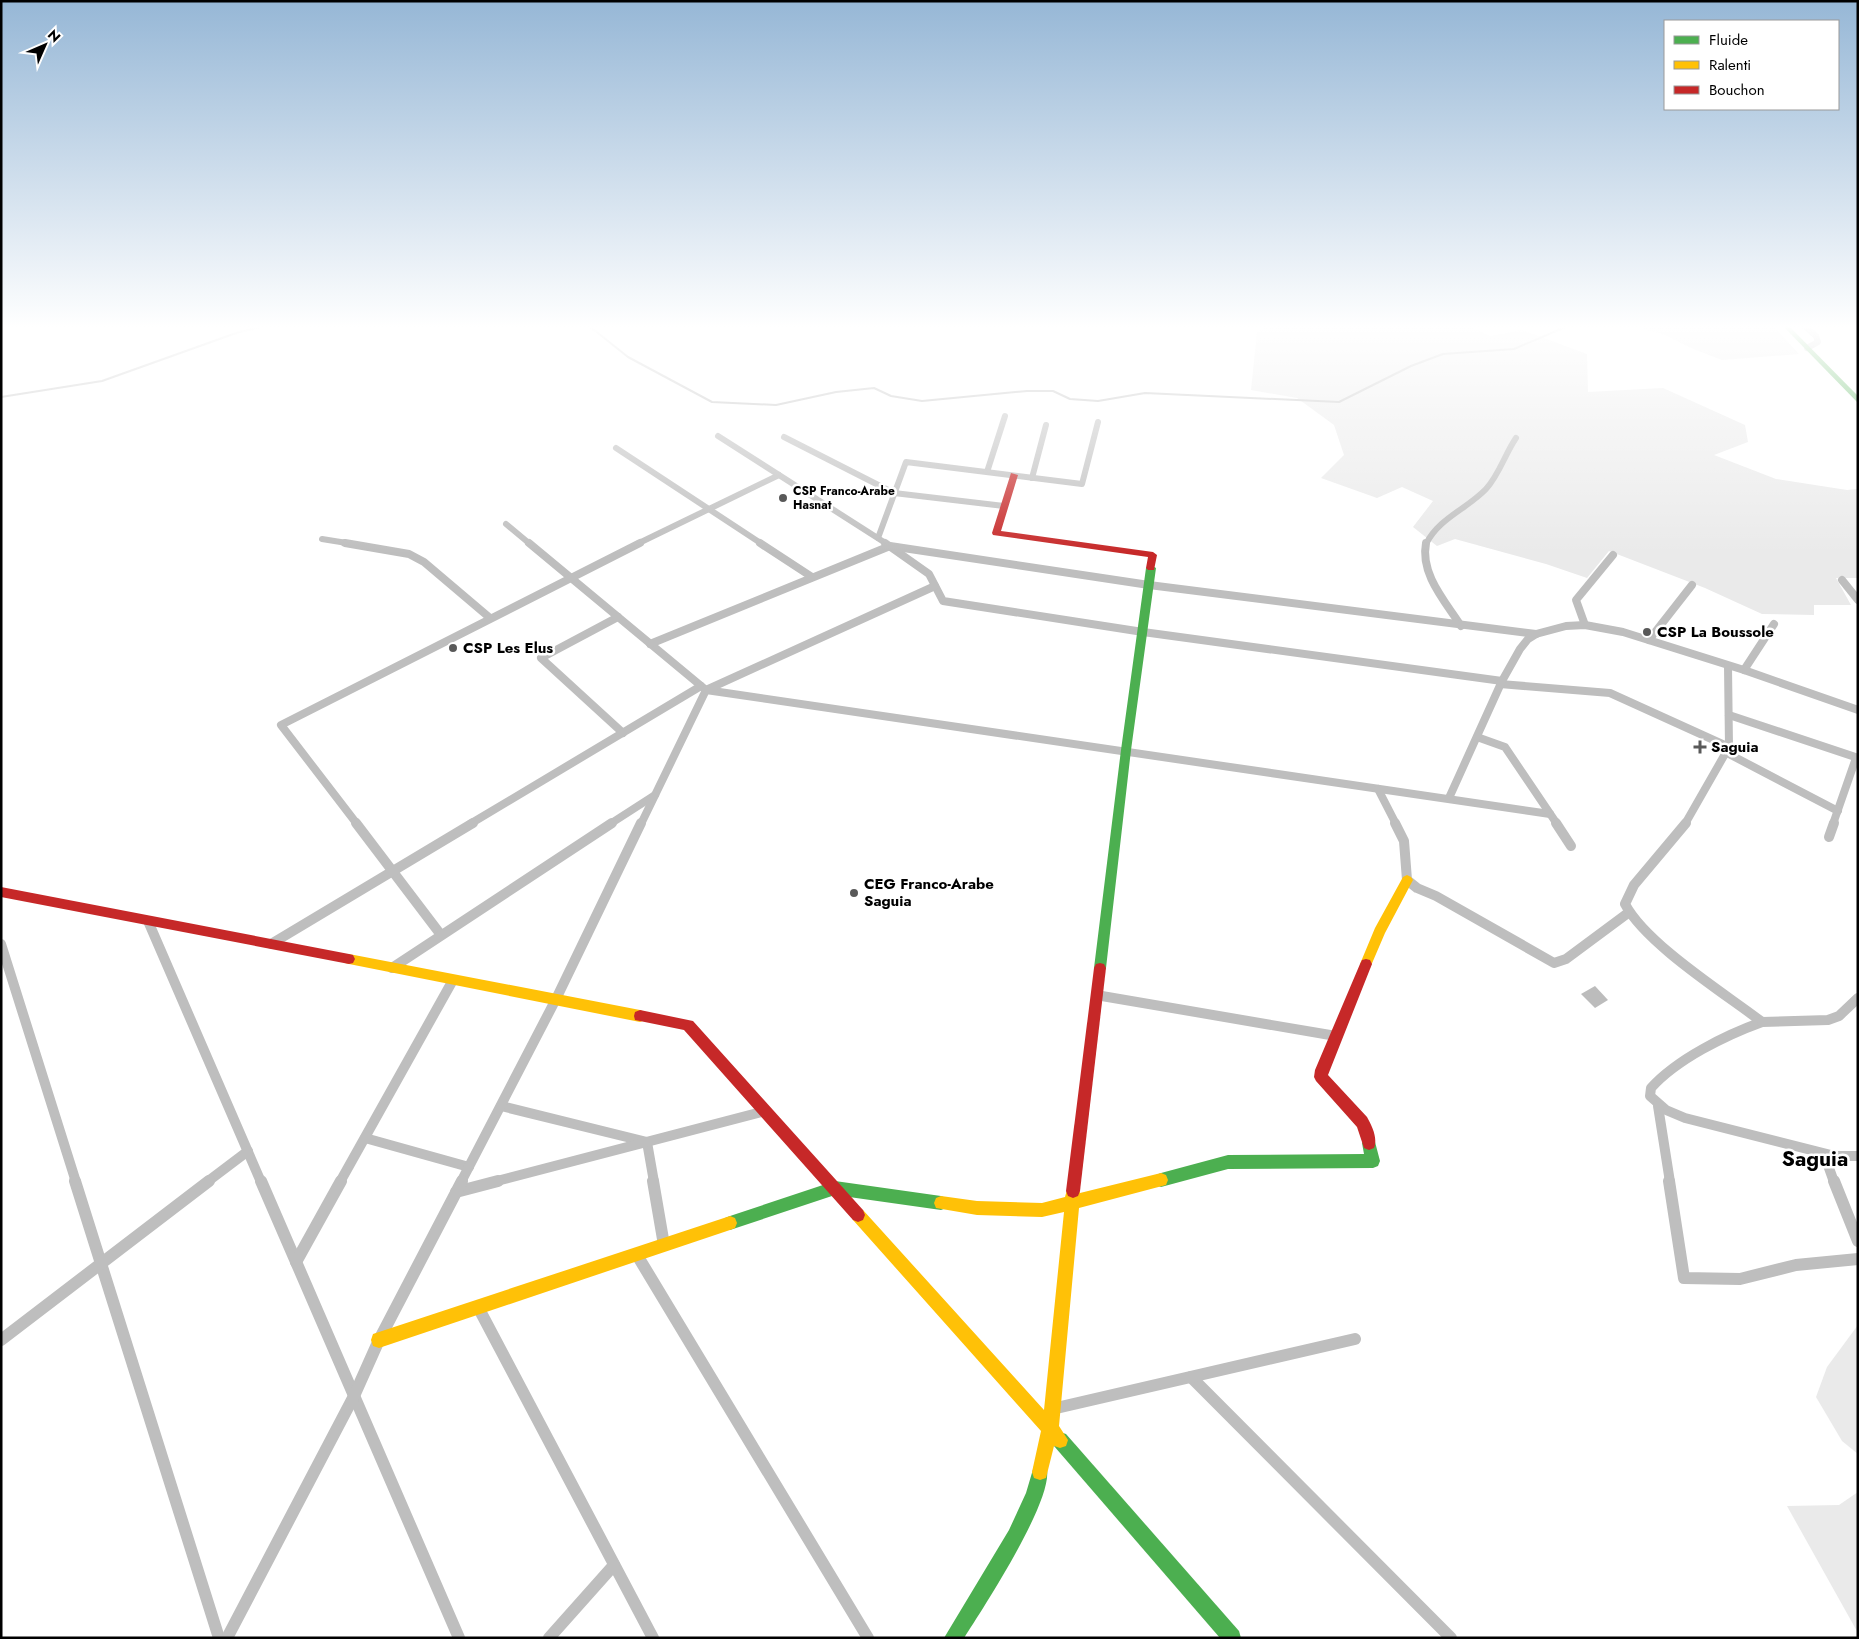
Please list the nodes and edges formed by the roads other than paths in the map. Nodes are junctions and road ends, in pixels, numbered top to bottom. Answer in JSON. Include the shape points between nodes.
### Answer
{"nodes":[{"id":1,"x":1004,"y":416,"type":"dead end"},
{"id":2,"x":1098,"y":422,"type":"dead end"},
{"id":3,"x":1046,"y":425,"type":"dead end"},
{"id":4,"x":718,"y":436,"type":"dead end"},
{"id":5,"x":784,"y":437,"type":"dead end"},
{"id":6,"x":1516,"y":438,"type":"dead end"},
{"id":7,"x":616,"y":448,"type":"dead end"},
{"id":8,"x":986,"y":472,"type":"junction"},
{"id":9,"x":779,"y":475,"type":"junction"},
{"id":10,"x":1014,"y":475,"type":"junction"},
{"id":11,"x":1032,"y":478,"type":"junction"},
{"id":12,"x":894,"y":494,"type":"junction"},
{"id":13,"x":1004,"y":506,"type":"junction"},
{"id":14,"x":709,"y":510,"type":"junction"},
{"id":15,"x":506,"y":524,"type":"dead end"},
{"id":16,"x":322,"y":538,"type":"dead end"},
{"id":17,"x":878,"y":538,"type":"junction"},
{"id":18,"x":890,"y":546,"type":"junction"},
{"id":19,"x":1613,"y":555,"type":"dead end"},
{"id":20,"x":570,"y":577,"type":"junction"},
{"id":21,"x":812,"y":578,"type":"junction"},
{"id":22,"x":1842,"y":580,"type":"dead end"},
{"id":23,"x":1149,"y":585,"type":"junction"},
{"id":24,"x":1692,"y":585,"type":"dead end"},
{"id":25,"x":935,"y":586,"type":"junction"},
{"id":26,"x":1858,"y":600,"type":"edge"},
{"id":27,"x":618,"y":617,"type":"junction"},
{"id":28,"x":490,"y":618,"type":"junction"},
{"id":29,"x":1774,"y":624,"type":"dead end"},
{"id":30,"x":1585,"y":625,"type":"junction"},
{"id":31,"x":1461,"y":626,"type":"junction"},
{"id":32,"x":1143,"y":632,"type":"junction"},
{"id":33,"x":1536,"y":634,"type":"junction"},
{"id":34,"x":1649,"y":640,"type":"junction"},
{"id":35,"x":650,"y":644,"type":"junction"},
{"id":36,"x":1728,"y":666,"type":"junction"},
{"id":37,"x":1744,"y":670,"type":"junction"},
{"id":38,"x":1501,"y":683,"type":"junction"},
{"id":39,"x":703,"y":688,"type":"junction"},
{"id":40,"x":1858,"y":710,"type":"edge"},
{"id":41,"x":1729,"y":716,"type":"junction"},
{"id":42,"x":623,"y":733,"type":"junction"},
{"id":43,"x":1477,"y":737,"type":"junction"},
{"id":44,"x":1126,"y":750,"type":"junction"},
{"id":45,"x":1728,"y":750,"type":"junction"},
{"id":46,"x":1857,"y":758,"type":"edge"},
{"id":47,"x":1378,"y":789,"type":"junction"},
{"id":48,"x":655,"y":795,"type":"junction"},
{"id":49,"x":1449,"y":798,"type":"junction"},
{"id":50,"x":1838,"y":811,"type":"junction"},
{"id":51,"x":1550,"y":814,"type":"junction"},
{"id":52,"x":1828,"y":838,"type":"dead end"},
{"id":53,"x":1571,"y":846,"type":"dead end"},
{"id":54,"x":393,"y":871,"type":"junction"},
{"id":55,"x":1407,"y":880,"type":"junction"},
{"id":56,"x":1,"y":892,"type":"edge"},
{"id":57,"x":1628,"y":912,"type":"junction"},
{"id":58,"x":148,"y":921,"type":"junction"},
{"id":59,"x":442,"y":935,"type":"junction"},
{"id":60,"x":1,"y":944,"type":"edge"},
{"id":61,"x":271,"y":944,"type":"junction"},
{"id":62,"x":392,"y":968,"type":"junction"},
{"id":63,"x":453,"y":980,"type":"junction"},
{"id":64,"x":1096,"y":996,"type":"junction"},
{"id":65,"x":1858,"y":998,"type":"edge"},
{"id":66,"x":556,"y":1000,"type":"junction"},
{"id":67,"x":1762,"y":1022,"type":"junction"},
{"id":68,"x":1336,"y":1036,"type":"junction"},
{"id":69,"x":501,"y":1106,"type":"junction"},
{"id":70,"x":1658,"y":1106,"type":"junction"},
{"id":71,"x":766,"y":1111,"type":"junction"},
{"id":72,"x":365,"y":1138,"type":"junction"},
{"id":73,"x":647,"y":1142,"type":"junction"},
{"id":74,"x":248,"y":1151,"type":"junction"},
{"id":75,"x":1824,"y":1154,"type":"junction"},
{"id":76,"x":1858,"y":1156,"type":"edge"},
{"id":77,"x":469,"y":1167,"type":"junction"},
{"id":78,"x":835,"y":1188,"type":"junction"},
{"id":79,"x":456,"y":1192,"type":"junction"},
{"id":80,"x":1070,"y":1204,"type":"junction"},
{"id":81,"x":1858,"y":1241,"type":"edge"},
{"id":82,"x":664,"y":1245,"type":"junction"},
{"id":83,"x":636,"y":1255,"type":"junction"},
{"id":84,"x":1858,"y":1259,"type":"edge"},
{"id":85,"x":296,"y":1262,"type":"junction"},
{"id":86,"x":101,"y":1263,"type":"junction"},
{"id":87,"x":478,"y":1307,"type":"junction"},
{"id":88,"x":1355,"y":1339,"type":"dead end"},
{"id":89,"x":1,"y":1340,"type":"edge"},
{"id":90,"x":379,"y":1340,"type":"junction"},
{"id":91,"x":1191,"y":1377,"type":"junction"},
{"id":92,"x":354,"y":1396,"type":"junction"},
{"id":93,"x":1052,"y":1409,"type":"junction"},
{"id":94,"x":1050,"y":1429,"type":"junction"},
{"id":95,"x":614,"y":1566,"type":"junction"},
{"id":96,"x":219,"y":1638,"type":"edge"},
{"id":97,"x":227,"y":1638,"type":"edge"},
{"id":98,"x":459,"y":1638,"type":"edge"},
{"id":99,"x":550,"y":1638,"type":"edge"},
{"id":100,"x":653,"y":1638,"type":"edge"},
{"id":101,"x":868,"y":1638,"type":"edge"},
{"id":102,"x":953,"y":1638,"type":"edge"},
{"id":103,"x":1232,"y":1638,"type":"edge"},
{"id":104,"x":1451,"y":1638,"type":"edge"}],
"edges":[{"from":1,"to":8,"type":"street"},
{"from":2,"to":11,"type":"street","via":[[1082,484]]},
{"from":3,"to":11,"type":"street"},
{"from":4,"to":9,"type":"street"},
{"from":5,"to":12,"type":"street"},
{"from":6,"to":31,"type":"street","via":[[1489,485],[1473,501],[1452,514],[1428,538],[1425,547],[1427,572]]},
{"from":7,"to":14,"type":"street"},
{"from":8,"to":10,"type":"street"},
{"from":8,"to":12,"type":"street","via":[[906,462]]},
{"from":9,"to":14,"type":"street"},
{"from":9,"to":17,"type":"street"},
{"from":10,"to":11,"type":"street"},
{"from":10,"to":13,"type":"street"},
{"from":12,"to":13,"type":"street"},
{"from":12,"to":17,"type":"street"},
{"from":13,"to":23,"type":"street","via":[[996,533],[1153,555]]},
{"from":14,"to":20,"type":"street"},
{"from":14,"to":21,"type":"street"},
{"from":15,"to":20,"type":"street"},
{"from":16,"to":28,"type":"street","via":[[409,554],[424,562]]},
{"from":17,"to":18,"type":"street"},
{"from":18,"to":21,"type":"street"},
{"from":18,"to":23,"type":"street"},
{"from":18,"to":25,"type":"street","via":[[929,574]]},
{"from":19,"to":30,"type":"street","via":[[1576,600]]},
{"from":20,"to":27,"type":"street"},
{"from":20,"to":28,"type":"street"},
{"from":21,"to":35,"type":"street"},
{"from":22,"to":26,"type":"street"},
{"from":23,"to":31,"type":"street"},
{"from":23,"to":32,"type":"street"},
{"from":24,"to":34,"type":"street"},
{"from":25,"to":32,"type":"street","via":[[943,601]]},
{"from":25,"to":39,"type":"street"},
{"from":27,"to":35,"type":"street"},
{"from":27,"to":42,"type":"street","via":[[541,658]]},
{"from":28,"to":54,"type":"street","via":[[281,725]]},
{"from":29,"to":37,"type":"street"},
{"from":30,"to":33,"type":"street"},
{"from":30,"to":34,"type":"street"},
{"from":31,"to":33,"type":"street"},
{"from":32,"to":38,"type":"street"},
{"from":32,"to":44,"type":"street"},
{"from":33,"to":38,"type":"street","via":[[1520,649]]},
{"from":34,"to":36,"type":"street"},
{"from":35,"to":39,"type":"street"},
{"from":36,"to":37,"type":"street"},
{"from":36,"to":41,"type":"street"},
{"from":37,"to":40,"type":"street"},
{"from":38,"to":43,"type":"street"},
{"from":38,"to":45,"type":"street","via":[[1610,693]]},
{"from":39,"to":42,"type":"street"},
{"from":39,"to":44,"type":"street"},
{"from":39,"to":48,"type":"street"},
{"from":41,"to":45,"type":"street"},
{"from":41,"to":46,"type":"street"},
{"from":42,"to":54,"type":"street"},
{"from":43,"to":49,"type":"street"},
{"from":43,"to":51,"type":"street","via":[[1505,747]]},
{"from":44,"to":47,"type":"street"},
{"from":44,"to":64,"type":"street"},
{"from":45,"to":50,"type":"street"},
{"from":45,"to":57,"type":"street","via":[[1683,828],[1634,885],[1624,904]]},
{"from":46,"to":50,"type":"street"},
{"from":47,"to":49,"type":"street"},
{"from":47,"to":55,"type":"street","via":[[1404,841]]},
{"from":48,"to":59,"type":"street"},
{"from":48,"to":66,"type":"street"},
{"from":49,"to":51,"type":"street"},
{"from":50,"to":52,"type":"street"},
{"from":51,"to":53,"type":"street"},
{"from":54,"to":59,"type":"street"},
{"from":54,"to":61,"type":"street"},
{"from":55,"to":57,"type":"street","via":[[1554,963],[1566,958]]},
{"from":55,"to":68,"type":"street","via":[[1379,932]]},
{"from":56,"to":58,"type":"street"},
{"from":57,"to":67,"type":"street","via":[[1671,953]]},
{"from":58,"to":61,"type":"street"},
{"from":58,"to":74,"type":"street"},
{"from":59,"to":62,"type":"street"},
{"from":60,"to":86,"type":"street"},
{"from":61,"to":62,"type":"street"},
{"from":62,"to":63,"type":"street"},
{"from":63,"to":66,"type":"street"},
{"from":63,"to":72,"type":"street"},
{"from":64,"to":68,"type":"street"},
{"from":64,"to":80,"type":"street"},
{"from":65,"to":67,"type":"street","via":[[1838,1016],[1828,1020]]},
{"from":66,"to":69,"type":"street"},
{"from":66,"to":71,"type":"street","via":[[688,1025]]},
{"from":67,"to":70,"type":"street","via":[[1700,1053],[1662,1077],[1651,1089],[1650,1096]]},
{"from":68,"to":80,"type":"street","via":[[1322,1077],[1362,1122],[1373,1161],[1228,1162]]},
{"from":69,"to":73,"type":"street"},
{"from":69,"to":77,"type":"street"},
{"from":70,"to":75,"type":"street","via":[[1685,1118]]},
{"from":70,"to":84,"type":"street","via":[[1684,1278],[1740,1279],[1796,1264]]},
{"from":71,"to":73,"type":"street"},
{"from":71,"to":78,"type":"street"},
{"from":72,"to":77,"type":"street"},
{"from":72,"to":85,"type":"street"},
{"from":73,"to":79,"type":"street"},
{"from":73,"to":82,"type":"street"},
{"from":74,"to":85,"type":"street"},
{"from":74,"to":86,"type":"street"},
{"from":75,"to":76,"type":"street"},
{"from":75,"to":81,"type":"street"},
{"from":77,"to":79,"type":"street"},
{"from":78,"to":80,"type":"street","via":[[976,1208],[1042,1210]]},
{"from":78,"to":82,"type":"street"},
{"from":78,"to":94,"type":"street"},
{"from":79,"to":90,"type":"street"},
{"from":80,"to":93,"type":"street"},
{"from":82,"to":83,"type":"street"},
{"from":83,"to":87,"type":"street"},
{"from":83,"to":101,"type":"street"},
{"from":85,"to":92,"type":"street"},
{"from":86,"to":89,"type":"street"},
{"from":86,"to":96,"type":"street"},
{"from":87,"to":90,"type":"street"},
{"from":87,"to":95,"type":"street"},
{"from":88,"to":91,"type":"street"},
{"from":90,"to":92,"type":"street"},
{"from":91,"to":93,"type":"street"},
{"from":91,"to":104,"type":"street"},
{"from":92,"to":97,"type":"street"},
{"from":92,"to":98,"type":"street"},
{"from":93,"to":94,"type":"street"},
{"from":94,"to":102,"type":"street","via":[[1037,1486],[1021,1522],[992,1579]]},
{"from":94,"to":103,"type":"street"},
{"from":95,"to":99,"type":"street"},
{"from":95,"to":100,"type":"street"}]}
